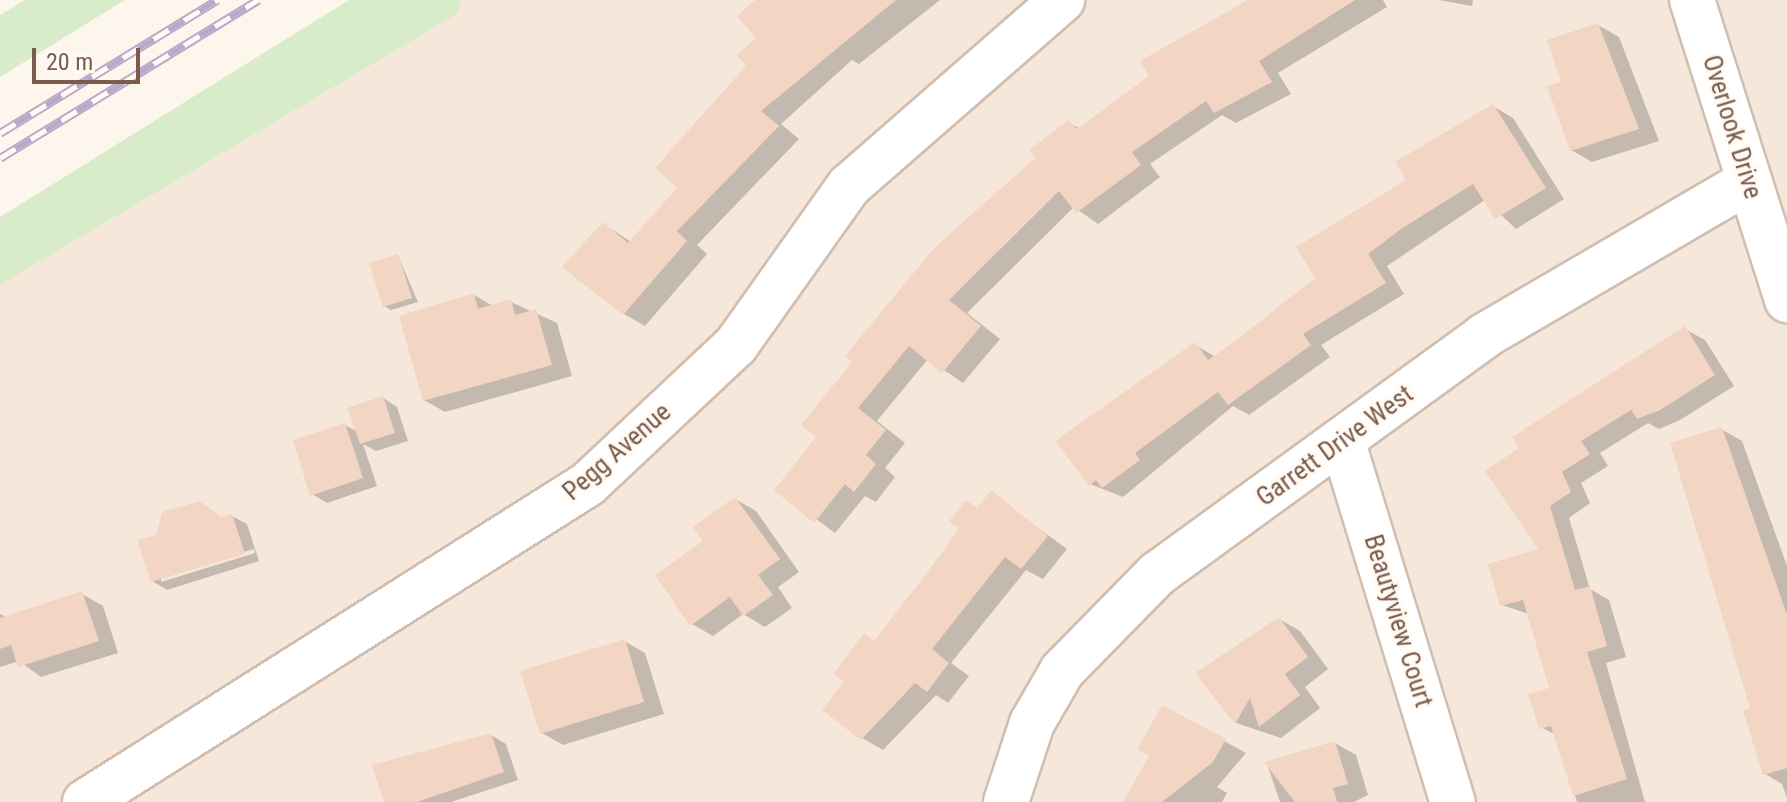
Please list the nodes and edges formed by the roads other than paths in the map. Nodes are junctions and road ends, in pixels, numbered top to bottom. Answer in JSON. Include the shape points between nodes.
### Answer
{"nodes":[{"id":1,"x":1062,"y":0,"type":"edge"},
{"id":2,"x":1692,"y":0,"type":"edge"},
{"id":3,"x":1748,"y":182,"type":"junction"},
{"id":4,"x":1787,"y":300,"type":"edge"},
{"id":5,"x":1342,"y":440,"type":"junction"},
{"id":6,"x":1007,"y":798,"type":"edge"},
{"id":7,"x":85,"y":802,"type":"edge"},
{"id":8,"x":1453,"y":802,"type":"edge"}],
"edges":[{"from":1,"to":7,"type":"street","name":"Pegg Avenue","via":[[849,186],[736,345],[588,484]]},
{"from":2,"to":3,"type":"street","name":"Overlook Drive"},
{"from":3,"to":4,"type":"street","name":"Overlook Drive"},
{"from":3,"to":5,"type":"street","name":"Garrett Drive West","via":[[1484,336]]},
{"from":5,"to":6,"type":"street","name":"Garrett Drive West","via":[[1157,574],[1108,618],[1062,671],[1032,723]]},
{"from":5,"to":8,"type":"street","name":"Beautyview Court"}]}
